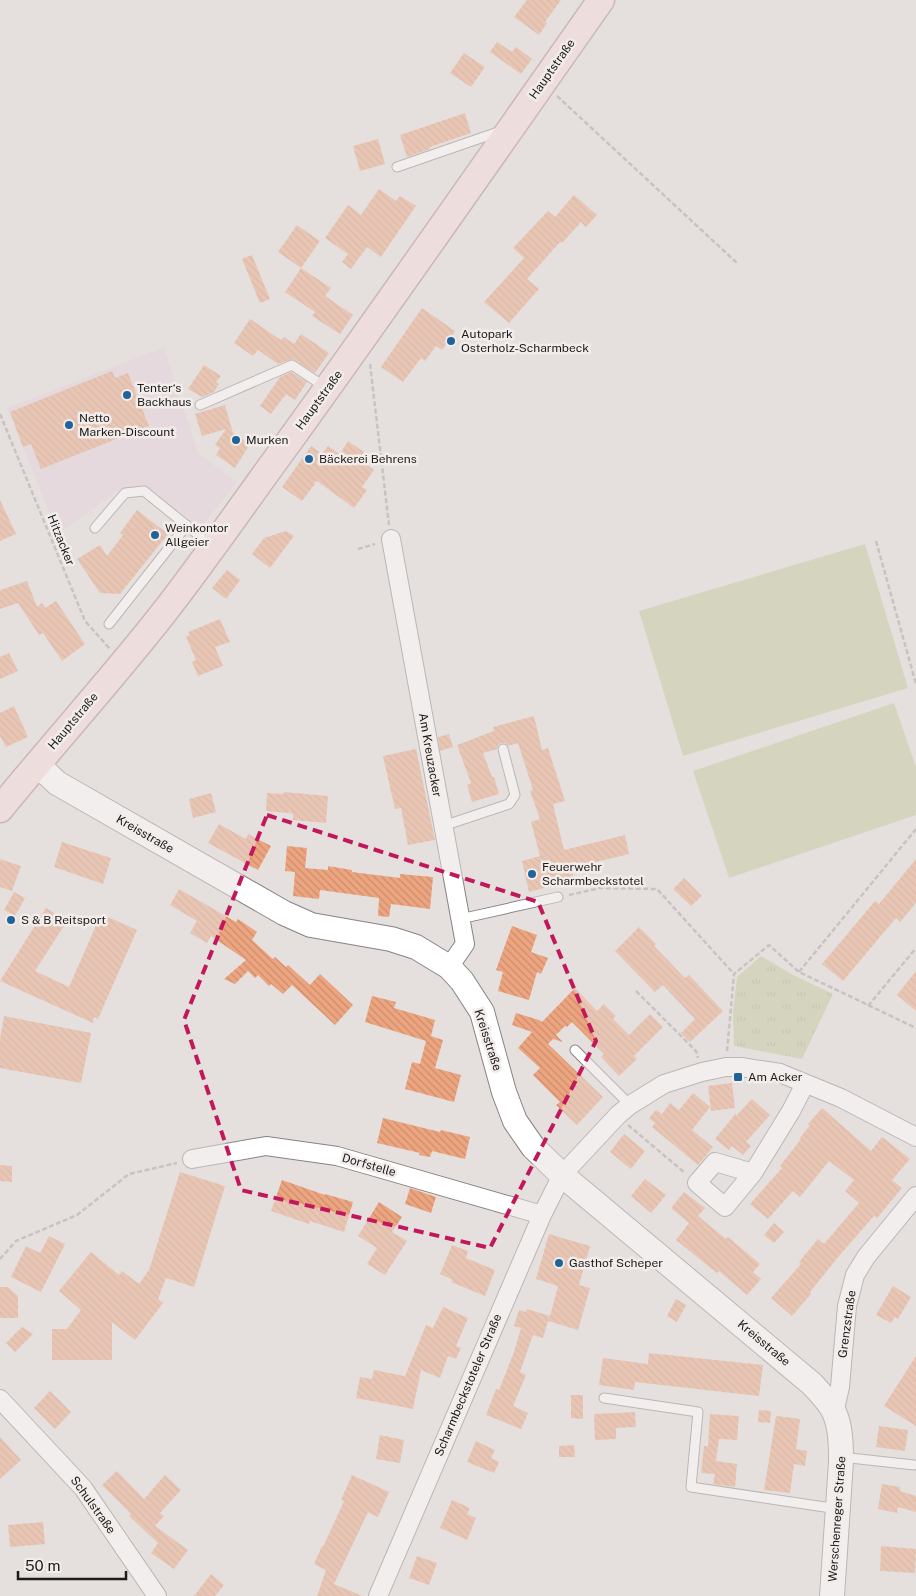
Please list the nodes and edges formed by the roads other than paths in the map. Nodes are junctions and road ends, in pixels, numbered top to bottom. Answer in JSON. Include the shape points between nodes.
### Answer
{"nodes":[{"id":1,"x":601,"y":0,"type":"edge"},
{"id":2,"x":512,"y":127,"type":"junction"},
{"id":3,"x":397,"y":166,"type":"dead end"},
{"id":4,"x":327,"y":389,"type":"junction"},
{"id":5,"x":200,"y":405,"type":"dead end"},
{"id":6,"x":187,"y":525,"type":"junction"},
{"id":7,"x":95,"y":528,"type":"dead end"},
{"id":8,"x":390,"y":539,"type":"road end"},
{"id":9,"x":212,"y":547,"type":"junction"},
{"id":10,"x":109,"y":624,"type":"dead end"},
{"id":11,"x":503,"y":749,"type":"dead end"},
{"id":12,"x":37,"y":764,"type":"junction"},
{"id":13,"x":0,"y":809,"type":"edge"},
{"id":14,"x":443,"y":826,"type":"junction"},
{"id":15,"x":558,"y":897,"type":"road end"},
{"id":16,"x":460,"y":919,"type":"junction"},
{"id":17,"x":449,"y":967,"type":"junction"},
{"id":18,"x":575,"y":1050,"type":"dead end"},
{"id":19,"x":805,"y":1084,"type":"junction"},
{"id":20,"x":624,"y":1110,"type":"junction"},
{"id":21,"x":916,"y":1137,"type":"edge"},
{"id":22,"x":192,"y":1159,"type":"road end"},
{"id":23,"x":753,"y":1173,"type":"junction"},
{"id":24,"x":562,"y":1175,"type":"junction"},
{"id":25,"x":916,"y":1196,"type":"edge"},
{"id":26,"x":542,"y":1215,"type":"junction"},
{"id":27,"x":604,"y":1398,"type":"dead end"},
{"id":28,"x":0,"y":1399,"type":"edge"},
{"id":29,"x":834,"y":1413,"type":"junction"},
{"id":30,"x":841,"y":1457,"type":"junction"},
{"id":31,"x":914,"y":1466,"type":"dead end"},
{"id":32,"x":838,"y":1509,"type":"junction"},
{"id":33,"x":157,"y":1596,"type":"edge"},
{"id":34,"x":378,"y":1596,"type":"edge"},
{"id":35,"x":832,"y":1596,"type":"edge"}],
"edges":[{"from":1,"to":2,"type":"main road","name":"Hauptstraße"},
{"from":2,"to":3,"type":"lane"},
{"from":2,"to":4,"type":"main road","name":"Hauptstraße"},
{"from":4,"to":5,"type":"lane","via":[[292,365]]},
{"from":4,"to":9,"type":"main road","name":"Hauptstraße"},
{"from":6,"to":7,"type":"lane","via":[[144,491],[125,493]]},
{"from":6,"to":9,"type":"lane"},
{"from":6,"to":10,"type":"lane"},
{"from":8,"to":14,"type":"street","name":"Am Kreuzacker"},
{"from":9,"to":12,"type":"main road","name":"Hauptstraße","via":[[162,615]]},
{"from":11,"to":14,"type":"lane","via":[[516,796],[513,801]]},
{"from":12,"to":13,"type":"main road","name":"Hauptstraße"},
{"from":12,"to":17,"type":"street","name":"Kreisstraße","via":[[57,782],[284,913],[311,925],[391,939],[416,947]]},
{"from":14,"to":16,"type":"street","name":"Am Kreuzacker"},
{"from":15,"to":16,"type":"lane"},
{"from":16,"to":17,"type":"street","name":"Am Kreuzacker","via":[[465,944]]},
{"from":17,"to":24,"type":"street","name":"Kreisstraße","via":[[482,1012],[515,1121],[533,1147]]},
{"from":18,"to":20,"type":"lane"},
{"from":19,"to":20,"type":"street","via":[[780,1073],[741,1066],[726,1067],[664,1084]]},
{"from":19,"to":21,"type":"street"},
{"from":19,"to":23,"type":"street"},
{"from":20,"to":24,"type":"street"},
{"from":22,"to":26,"type":"street","name":"Dorfstelle","via":[[266,1146],[337,1156]]},
{"from":23,"to":23,"type":"street","via":[[714,1162],[697,1183],[725,1207]]},
{"from":24,"to":26,"type":"street","name":"Scharmbeckstoteler Straße"},
{"from":24,"to":29,"type":"street","name":"Kreisstraße","via":[[812,1384]]},
{"from":25,"to":29,"type":"street","name":"Grenzstraße","via":[[855,1274],[847,1306],[840,1387]]},
{"from":26,"to":34,"type":"street","name":"Scharmbeckstoteler Straße"},
{"from":27,"to":32,"type":"lane","via":[[698,1412],[691,1488]]},
{"from":28,"to":33,"type":"street","name":"Schulstraße","via":[[83,1488]]},
{"from":29,"to":30,"type":"street","name":"Werschenreger Straße"},
{"from":30,"to":31,"type":"lane"},
{"from":30,"to":32,"type":"street","name":"Werschenreger Straße"},
{"from":32,"to":35,"type":"street","name":"Werschenreger Straße"}]}
